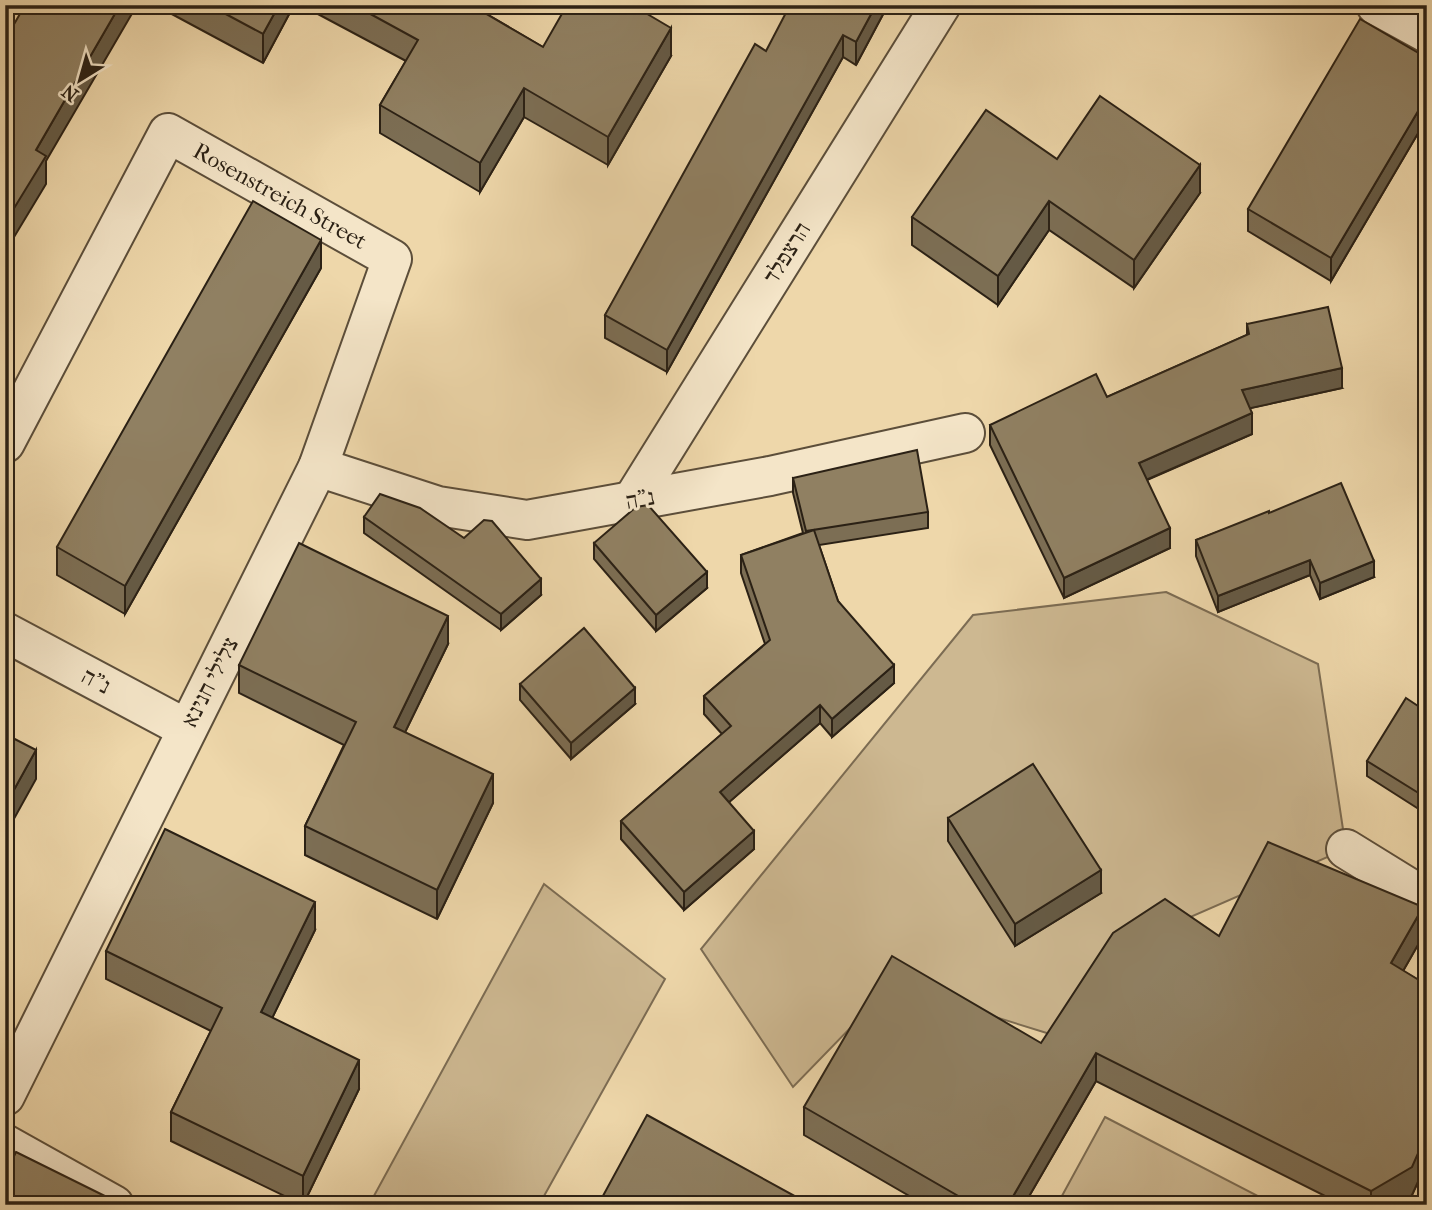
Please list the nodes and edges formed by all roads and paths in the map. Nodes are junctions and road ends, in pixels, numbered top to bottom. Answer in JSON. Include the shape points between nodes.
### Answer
{"nodes":[{"id":1,"x":942,"y":5,"type":"edge"},
{"id":2,"x":1376,"y":5,"type":"edge"},
{"id":3,"x":1427,"y":33,"type":"edge"},
{"id":4,"x":391,"y":259,"type":"joint"},
{"id":5,"x":965,"y":433,"type":"dead end"},
{"id":6,"x":5,"y":443,"type":"edge"},
{"id":7,"x":318,"y":467,"type":"junction"},
{"id":8,"x":632,"y":500,"type":"junction"},
{"id":9,"x":5,"y":632,"type":"edge"},
{"id":10,"x":187,"y":729,"type":"junction"},
{"id":11,"x":1346,"y":849,"type":"dead end"},
{"id":12,"x":1427,"y":899,"type":"edge"},
{"id":13,"x":5,"y":1096,"type":"edge"},
{"id":14,"x":5,"y":1144,"type":"edge"},
{"id":15,"x":114,"y":1205,"type":"edge"}],
"edges":[{"from":1,"to":8,"type":"street","name":"הרצפלד"},
{"from":2,"to":3,"type":"street"},
{"from":4,"to":6,"type":"street","name":"Rosenstreich Street","via":[[167,133]]},
{"from":4,"to":7,"type":"street","name":"צלילי חנינא"},
{"from":5,"to":8,"type":"street","name":"נ\"ה","via":[[770,476]]},
{"from":7,"to":8,"type":"street","name":"נ\"ה","via":[[438,506],[527,520]]},
{"from":7,"to":10,"type":"street","name":"צלילי חנינא"},
{"from":9,"to":10,"type":"street","name":"נ\"ה"},
{"from":10,"to":13,"type":"street","name":"צלילי חנינא"},
{"from":11,"to":12,"type":"street"},
{"from":14,"to":15,"type":"street"}]}
